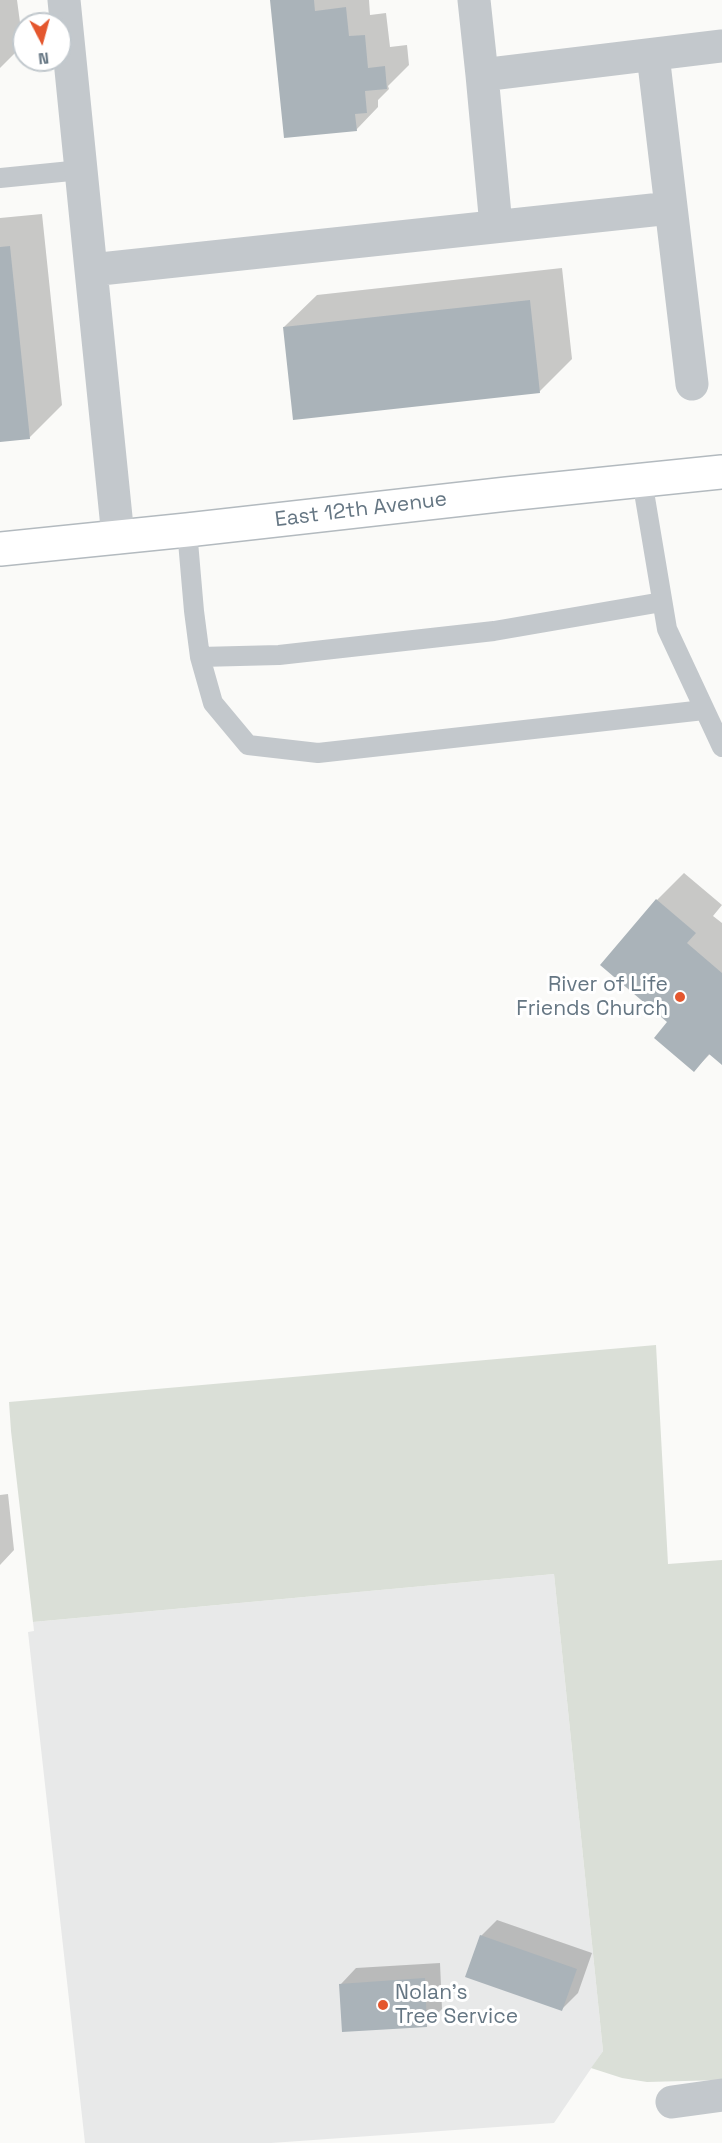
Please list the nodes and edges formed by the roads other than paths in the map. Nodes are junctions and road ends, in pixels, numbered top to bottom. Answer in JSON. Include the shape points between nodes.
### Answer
{"nodes":[{"id":1,"x":64,"y":0,"type":"edge"},
{"id":2,"x":474,"y":0,"type":"edge"},
{"id":3,"x":722,"y":46,"type":"edge"},
{"id":4,"x":653,"y":55,"type":"junction"},
{"id":5,"x":482,"y":75,"type":"junction"},
{"id":6,"x":81,"y":170,"type":"junction"},
{"id":7,"x":0,"y":178,"type":"edge"},
{"id":8,"x":671,"y":208,"type":"junction"},
{"id":9,"x":496,"y":226,"type":"junction"},
{"id":10,"x":91,"y":270,"type":"junction"},
{"id":11,"x":692,"y":384,"type":"dead end"},
{"id":12,"x":722,"y":472,"type":"edge"},
{"id":13,"x":642,"y":480,"type":"junction"},
{"id":14,"x":187,"y":530,"type":"junction"},
{"id":15,"x":118,"y":537,"type":"junction"},
{"id":16,"x":0,"y":549,"type":"edge"},
{"id":17,"x":662,"y":602,"type":"junction"},
{"id":18,"x":200,"y":657,"type":"junction"},
{"id":19,"x":704,"y":710,"type":"junction"},
{"id":20,"x":722,"y":747,"type":"edge"},
{"id":21,"x":722,"y":2095,"type":"edge"},
{"id":22,"x":672,"y":2102,"type":"dead end"}],
"edges":[{"from":1,"to":6,"type":"street"},
{"from":2,"to":5,"type":"street"},
{"from":3,"to":4,"type":"street"},
{"from":4,"to":5,"type":"street"},
{"from":4,"to":8,"type":"street"},
{"from":5,"to":9,"type":"street"},
{"from":6,"to":7,"type":"lane"},
{"from":6,"to":10,"type":"street"},
{"from":8,"to":9,"type":"street"},
{"from":8,"to":11,"type":"street"},
{"from":9,"to":10,"type":"street"},
{"from":10,"to":15,"type":"street"},
{"from":12,"to":13,"type":"street","name":"East 12th Avenue"},
{"from":13,"to":14,"type":"street","name":"East 12th Avenue"},
{"from":13,"to":17,"type":"lane"},
{"from":14,"to":15,"type":"street","name":"East 12th Avenue"},
{"from":14,"to":18,"type":"lane"},
{"from":15,"to":16,"type":"street","name":"East 12th Avenue"},
{"from":17,"to":18,"type":"lane","via":[[483,633],[279,655]]},
{"from":17,"to":19,"type":"lane","via":[[667,629]]},
{"from":18,"to":19,"type":"lane","via":[[213,703],[248,745],[318,753]]},
{"from":19,"to":20,"type":"lane"},
{"from":21,"to":22,"type":"street"}]}
